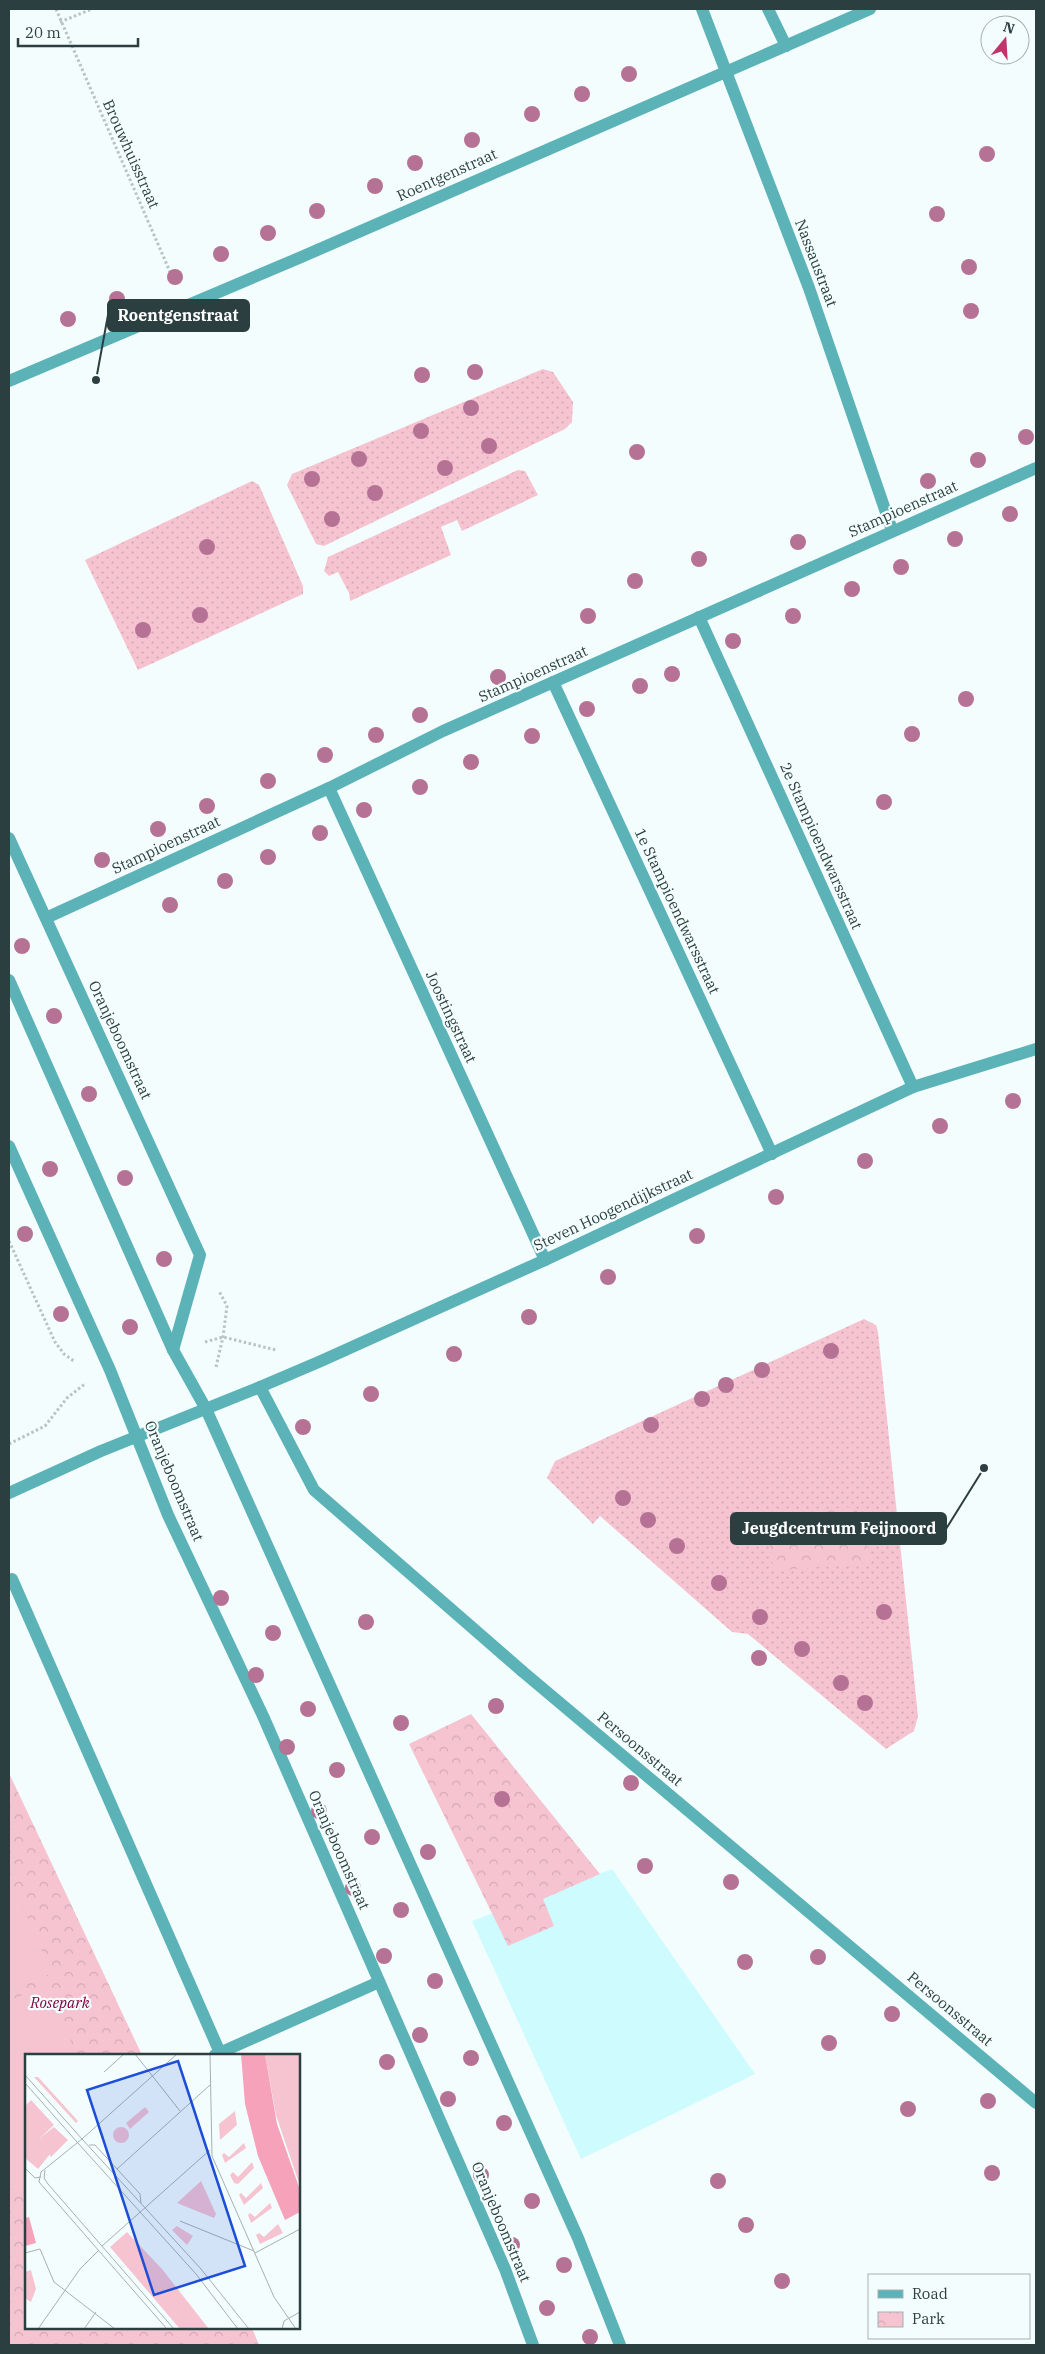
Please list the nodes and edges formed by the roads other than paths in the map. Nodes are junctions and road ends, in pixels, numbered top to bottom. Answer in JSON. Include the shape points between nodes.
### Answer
{"nodes":[{"id":1,"x":702,"y":9,"type":"edge"},
{"id":2,"x":768,"y":9,"type":"edge"},
{"id":3,"x":870,"y":9,"type":"edge"},
{"id":4,"x":786,"y":46,"type":"junction"},
{"id":5,"x":725,"y":72,"type":"junction"},
{"id":6,"x":9,"y":381,"type":"edge"},
{"id":7,"x":1036,"y":468,"type":"edge"},
{"id":8,"x":892,"y":530,"type":"junction"},
{"id":9,"x":700,"y":617,"type":"junction"},
{"id":10,"x":553,"y":682,"type":"junction"},
{"id":11,"x":329,"y":788,"type":"junction"},
{"id":12,"x":9,"y":838,"type":"edge"},
{"id":13,"x":46,"y":918,"type":"junction"},
{"id":14,"x":9,"y":980,"type":"edge"},
{"id":15,"x":1036,"y":1049,"type":"edge"},
{"id":16,"x":913,"y":1087,"type":"junction"},
{"id":17,"x":9,"y":1146,"type":"edge"},
{"id":18,"x":772,"y":1154,"type":"junction"},
{"id":19,"x":544,"y":1260,"type":"junction"},
{"id":20,"x":173,"y":1350,"type":"junction"},
{"id":21,"x":260,"y":1387,"type":"junction"},
{"id":22,"x":206,"y":1409,"type":"junction"},
{"id":23,"x":137,"y":1437,"type":"junction"},
{"id":24,"x":9,"y":1493,"type":"edge"},
{"id":25,"x":12,"y":1579,"type":"dead end"},
{"id":26,"x":379,"y":1982,"type":"junction"},
{"id":27,"x":218,"y":2054,"type":"edge"},
{"id":28,"x":1036,"y":2103,"type":"edge"},
{"id":29,"x":533,"y":2345,"type":"edge"},
{"id":30,"x":620,"y":2345,"type":"edge"}],
"edges":[{"from":1,"to":5,"type":"street","name":"Nassaustraat"},
{"from":2,"to":4,"type":"street"},
{"from":3,"to":4,"type":"street","name":"Roentgenstraat"},
{"from":4,"to":5,"type":"street","name":"Roentgenstraat"},
{"from":5,"to":6,"type":"street","name":"Roentgenstraat","via":[[185,308]]},
{"from":5,"to":8,"type":"street","name":"Nassaustraat","via":[[809,288]]},
{"from":7,"to":8,"type":"street","name":"Stampioenstraat"},
{"from":8,"to":9,"type":"street","name":"Stampioenstraat","via":[[782,583]]},
{"from":9,"to":10,"type":"street","name":"Stampioenstraat"},
{"from":9,"to":16,"type":"street","name":"2e Stampioendwarsstraat"},
{"from":10,"to":11,"type":"street","name":"Stampioenstraat"},
{"from":10,"to":18,"type":"street","name":"1e Stampioendwarsstraat"},
{"from":11,"to":13,"type":"street","name":"Stampioenstraat"},
{"from":11,"to":19,"type":"street","name":"Joostingstraat"},
{"from":12,"to":13,"type":"street","name":"Oranjeboomstraat"},
{"from":13,"to":20,"type":"street","name":"Oranjeboomstraat","via":[[200,1255]]},
{"from":14,"to":20,"type":"street"},
{"from":15,"to":16,"type":"street","name":"Steven Hoogendijkstraat"},
{"from":16,"to":18,"type":"street","name":"Steven Hoogendijkstraat"},
{"from":17,"to":23,"type":"street","name":"Oranjeboomstraat"},
{"from":18,"to":19,"type":"street","name":"Steven Hoogendijkstraat"},
{"from":19,"to":21,"type":"street","name":"Steven Hoogendijkstraat"},
{"from":20,"to":22,"type":"street"},
{"from":21,"to":22,"type":"street","name":"Steven Hoogendijkstraat"},
{"from":21,"to":28,"type":"street","name":"Persoonsstraat","via":[[314,1490],[522,1671]]},
{"from":22,"to":23,"type":"street","name":"Steven Hoogendijkstraat"},
{"from":22,"to":30,"type":"street","via":[[578,2238]]},
{"from":23,"to":24,"type":"street"},
{"from":23,"to":26,"type":"street","name":"Oranjeboomstraat","via":[[168,1515],[262,1716]]},
{"from":25,"to":27,"type":"street"},
{"from":26,"to":27,"type":"street"},
{"from":26,"to":29,"type":"street","name":"Oranjeboomstraat","via":[[505,2269]]}]}
